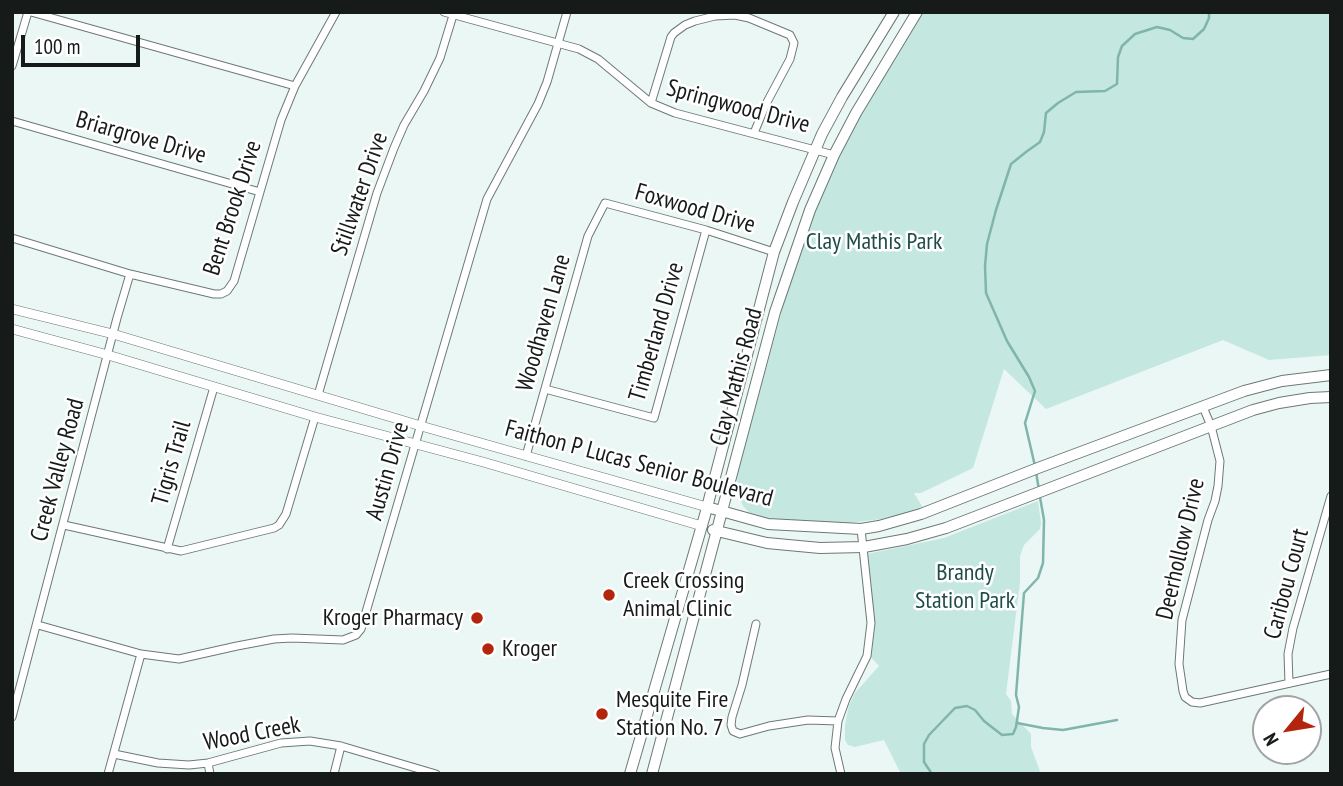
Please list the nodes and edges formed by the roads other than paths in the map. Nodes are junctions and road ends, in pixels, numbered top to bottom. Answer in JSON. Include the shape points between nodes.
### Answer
{"nodes":[{"id":1,"x":29,"y":12,"type":"edge"},
{"id":2,"x":336,"y":12,"type":"edge"},
{"id":3,"x":567,"y":12,"type":"edge"},
{"id":4,"x":894,"y":12,"type":"edge"},
{"id":5,"x":917,"y":12,"type":"edge"},
{"id":6,"x":450,"y":13,"type":"edge"},
{"id":7,"x":558,"y":44,"type":"junction"},
{"id":8,"x":12,"y":66,"type":"edge"},
{"id":9,"x":295,"y":86,"type":"junction"},
{"id":10,"x":651,"y":103,"type":"junction"},
{"id":11,"x":12,"y":121,"type":"edge"},
{"id":12,"x":754,"y":133,"type":"junction"},
{"id":13,"x":816,"y":149,"type":"junction"},
{"id":14,"x":834,"y":155,"type":"junction"},
{"id":15,"x":260,"y":192,"type":"junction"},
{"id":16,"x":604,"y":203,"type":"joint"},
{"id":17,"x":706,"y":230,"type":"junction"},
{"id":18,"x":12,"y":238,"type":"edge"},
{"id":19,"x":774,"y":252,"type":"junction"},
{"id":20,"x":130,"y":274,"type":"junction"},
{"id":21,"x":12,"y":309,"type":"edge"},
{"id":22,"x":12,"y":329,"type":"edge"},
{"id":23,"x":113,"y":334,"type":"junction"},
{"id":24,"x":108,"y":355,"type":"junction"},
{"id":25,"x":1331,"y":375,"type":"edge"},
{"id":26,"x":214,"y":387,"type":"junction"},
{"id":27,"x":545,"y":389,"type":"junction"},
{"id":28,"x":318,"y":395,"type":"junction"},
{"id":29,"x":1331,"y":397,"type":"edge"},
{"id":30,"x":1203,"y":407,"type":"junction"},
{"id":31,"x":315,"y":417,"type":"junction"},
{"id":32,"x":421,"y":426,"type":"junction"},
{"id":33,"x":1211,"y":426,"type":"junction"},
{"id":34,"x":416,"y":444,"type":"junction"},
{"id":35,"x":526,"y":456,"type":"junction"},
{"id":36,"x":555,"y":464,"type":"junction"},
{"id":37,"x":550,"y":482,"type":"junction"},
{"id":38,"x":1331,"y":496,"type":"edge"},
{"id":39,"x":707,"y":507,"type":"junction"},
{"id":40,"x":723,"y":512,"type":"junction"},
{"id":41,"x":64,"y":525,"type":"junction"},
{"id":42,"x":702,"y":526,"type":"junction"},
{"id":43,"x":861,"y":529,"type":"junction"},
{"id":44,"x":718,"y":531,"type":"junction"},
{"id":45,"x":864,"y":547,"type":"junction"},
{"id":46,"x":167,"y":550,"type":"junction"},
{"id":47,"x":757,"y":624,"type":"dead end"},
{"id":48,"x":38,"y":625,"type":"junction"},
{"id":49,"x":668,"y":640,"type":"junction"},
{"id":50,"x":687,"y":645,"type":"junction"},
{"id":51,"x":141,"y":654,"type":"junction"},
{"id":52,"x":1331,"y":674,"type":"edge"},
{"id":53,"x":1289,"y":684,"type":"junction"},
{"id":54,"x":15,"y":694,"type":"edge"},
{"id":55,"x":12,"y":717,"type":"edge"},
{"id":56,"x":645,"y":721,"type":"junction"},
{"id":57,"x":838,"y":721,"type":"junction"},
{"id":58,"x":665,"y":726,"type":"junction"},
{"id":59,"x":341,"y":747,"type":"junction"},
{"id":60,"x":114,"y":754,"type":"junction"},
{"id":61,"x":208,"y":763,"type":"junction"},
{"id":62,"x":108,"y":774,"type":"edge"},
{"id":63,"x":210,"y":774,"type":"edge"},
{"id":64,"x":334,"y":774,"type":"edge"},
{"id":65,"x":436,"y":774,"type":"edge"},
{"id":66,"x":630,"y":774,"type":"edge"},
{"id":67,"x":652,"y":774,"type":"edge"},
{"id":68,"x":841,"y":774,"type":"edge"}],
"edges":[{"from":1,"to":8,"type":"street"},
{"from":1,"to":9,"type":"street"},
{"from":2,"to":9,"type":"street","name":"Bent Brook Drive"},
{"from":3,"to":7,"type":"street","name":"Austin Drive"},
{"from":4,"to":13,"type":"main road","name":"Clay Mathis Road"},
{"from":5,"to":14,"type":"main road","name":"Clay Mathis Road"},
{"from":6,"to":7,"type":"street","name":"Springwood Drive"},
{"from":6,"to":28,"type":"street","name":"Stillwater Drive","via":[[440,58],[404,125],[381,182]]},
{"from":7,"to":10,"type":"street","name":"Springwood Drive","via":[[598,59]]},
{"from":7,"to":32,"type":"street","name":"Austin Drive","via":[[538,104],[487,199]]},
{"from":9,"to":15,"type":"street","name":"Bent Brook Drive"},
{"from":10,"to":12,"type":"street","name":"Springwood Drive"},
{"from":10,"to":12,"type":"street","via":[[674,33],[715,16],[749,18],[790,35],[794,43]]},
{"from":11,"to":15,"type":"street","name":"Briargrove Drive"},
{"from":12,"to":13,"type":"street","name":"Springwood Drive"},
{"from":13,"to":14,"type":"street","name":"Springwood Drive"},
{"from":13,"to":19,"type":"main road","name":"Clay Mathis Road"},
{"from":14,"to":40,"type":"main road","name":"Clay Mathis Road","via":[[775,312]]},
{"from":15,"to":20,"type":"street","name":"Bent Brook Drive","via":[[227,291],[214,295]]},
{"from":16,"to":17,"type":"street","name":"Foxwood Drive"},
{"from":16,"to":27,"type":"street","name":"Woodhaven Lane","via":[[588,236]]},
{"from":17,"to":19,"type":"street","name":"Foxwood Drive"},
{"from":17,"to":27,"type":"street","name":"Timberland Drive","via":[[654,418]]},
{"from":18,"to":20,"type":"street","name":"Bent Brook Drive"},
{"from":19,"to":39,"type":"main road","name":"Clay Mathis Road"},
{"from":20,"to":23,"type":"street","name":"Creek Valley Road"},
{"from":21,"to":23,"type":"street","name":"Faithon P Lucas Senior Boulevard"},
{"from":22,"to":24,"type":"street","name":"Faithon P Lucas Senior Boulevard"},
{"from":23,"to":24,"type":"street","name":"Creek Valley Road"},
{"from":23,"to":28,"type":"street","name":"Faithon P Lucas Senior Boulevard"},
{"from":24,"to":26,"type":"street","name":"Faithon P Lucas Senior Boulevard"},
{"from":24,"to":41,"type":"street","name":"Creek Valley Road"},
{"from":25,"to":30,"type":"main road","name":"Faithon P Lucas Senior Boulevard","via":[[1282,381]]},
{"from":26,"to":31,"type":"street","name":"Faithon P Lucas Senior Boulevard"},
{"from":26,"to":46,"type":"street","name":"Tigris Trail"},
{"from":27,"to":35,"type":"street","name":"Woodhaven Lane"},
{"from":28,"to":32,"type":"street","name":"Faithon P Lucas Senior Boulevard"},
{"from":29,"to":33,"type":"main road","name":"Faithon P Lucas Senior Boulevard","via":[[1279,403]]},
{"from":30,"to":33,"type":"street","name":"Deerhollow Drive"},
{"from":30,"to":43,"type":"main road","name":"Faithon P Lucas Senior Boulevard","via":[[921,514]]},
{"from":31,"to":34,"type":"street","name":"Faithon P Lucas Senior Boulevard"},
{"from":31,"to":46,"type":"street","via":[[279,525],[187,550]]},
{"from":32,"to":34,"type":"street","name":"Austin Drive"},
{"from":32,"to":35,"type":"street","name":"Faithon P Lucas Senior Boulevard"},
{"from":33,"to":45,"type":"main road","name":"Faithon P Lucas Senior Boulevard","via":[[926,534]]},
{"from":33,"to":53,"type":"street","name":"Deerhollow Drive","via":[[1220,461],[1218,486],[1182,620],[1179,664],[1183,691],[1189,700],[1200,703]]},
{"from":34,"to":37,"type":"street","name":"Faithon P Lucas Senior Boulevard"},
{"from":34,"to":51,"type":"street","name":"Austin Drive","via":[[364,624],[356,635],[343,640],[274,639],[179,659]]},
{"from":35,"to":36,"type":"street","name":"Faithon P Lucas Senior Boulevard"},
{"from":36,"to":37,"type":"street"},
{"from":36,"to":39,"type":"street","name":"Faithon P Lucas Senior Boulevard"},
{"from":37,"to":42,"type":"street","name":"Faithon P Lucas Senior Boulevard"},
{"from":38,"to":53,"type":"street","name":"Caribou Court","via":[[1287,654]]},
{"from":39,"to":40,"type":"main road","name":"Faithon P Lucas Senior Boulevard"},
{"from":39,"to":42,"type":"main road","name":"Clay Mathis Road"},
{"from":40,"to":43,"type":"main road","name":"Faithon P Lucas Senior Boulevard","via":[[768,524]]},
{"from":40,"to":44,"type":"main road","name":"Clay Mathis Road"},
{"from":41,"to":46,"type":"street"},
{"from":41,"to":48,"type":"street","name":"Creek Valley Road"},
{"from":42,"to":44,"type":"main road","name":"Faithon P Lucas Senior Boulevard"},
{"from":42,"to":49,"type":"main road","name":"Clay Mathis Road"},
{"from":43,"to":45,"type":"street"},
{"from":44,"to":45,"type":"main road","name":"Faithon P Lucas Senior Boulevard","via":[[788,546]]},
{"from":44,"to":50,"type":"main road","name":"Clay Mathis Road"},
{"from":45,"to":57,"type":"street","via":[[871,623],[867,656]]},
{"from":47,"to":57,"type":"street","via":[[732,717],[733,731],[740,734],[808,720]]},
{"from":48,"to":51,"type":"street","name":"Austin Drive"},
{"from":48,"to":54,"type":"street","name":"Creek Valley Road"},
{"from":49,"to":50,"type":"main road"},
{"from":49,"to":56,"type":"main road","name":"Clay Mathis Road"},
{"from":50,"to":58,"type":"main road","name":"Clay Mathis Road"},
{"from":51,"to":60,"type":"street"},
{"from":52,"to":53,"type":"street"},
{"from":54,"to":55,"type":"street","name":"Creek Valley Road"},
{"from":56,"to":58,"type":"main road"},
{"from":56,"to":66,"type":"main road","name":"Clay Mathis Road"},
{"from":57,"to":68,"type":"street","via":[[835,748]]},
{"from":58,"to":67,"type":"main road","name":"Clay Mathis Road"},
{"from":59,"to":61,"type":"street","name":"Wood Creek","via":[[318,741],[281,743]]},
{"from":59,"to":64,"type":"street"},
{"from":59,"to":65,"type":"street","name":"Wood Creek"},
{"from":60,"to":61,"type":"street","name":"Wood Creek","via":[[158,764]]},
{"from":60,"to":62,"type":"street"},
{"from":61,"to":63,"type":"street"}]}
